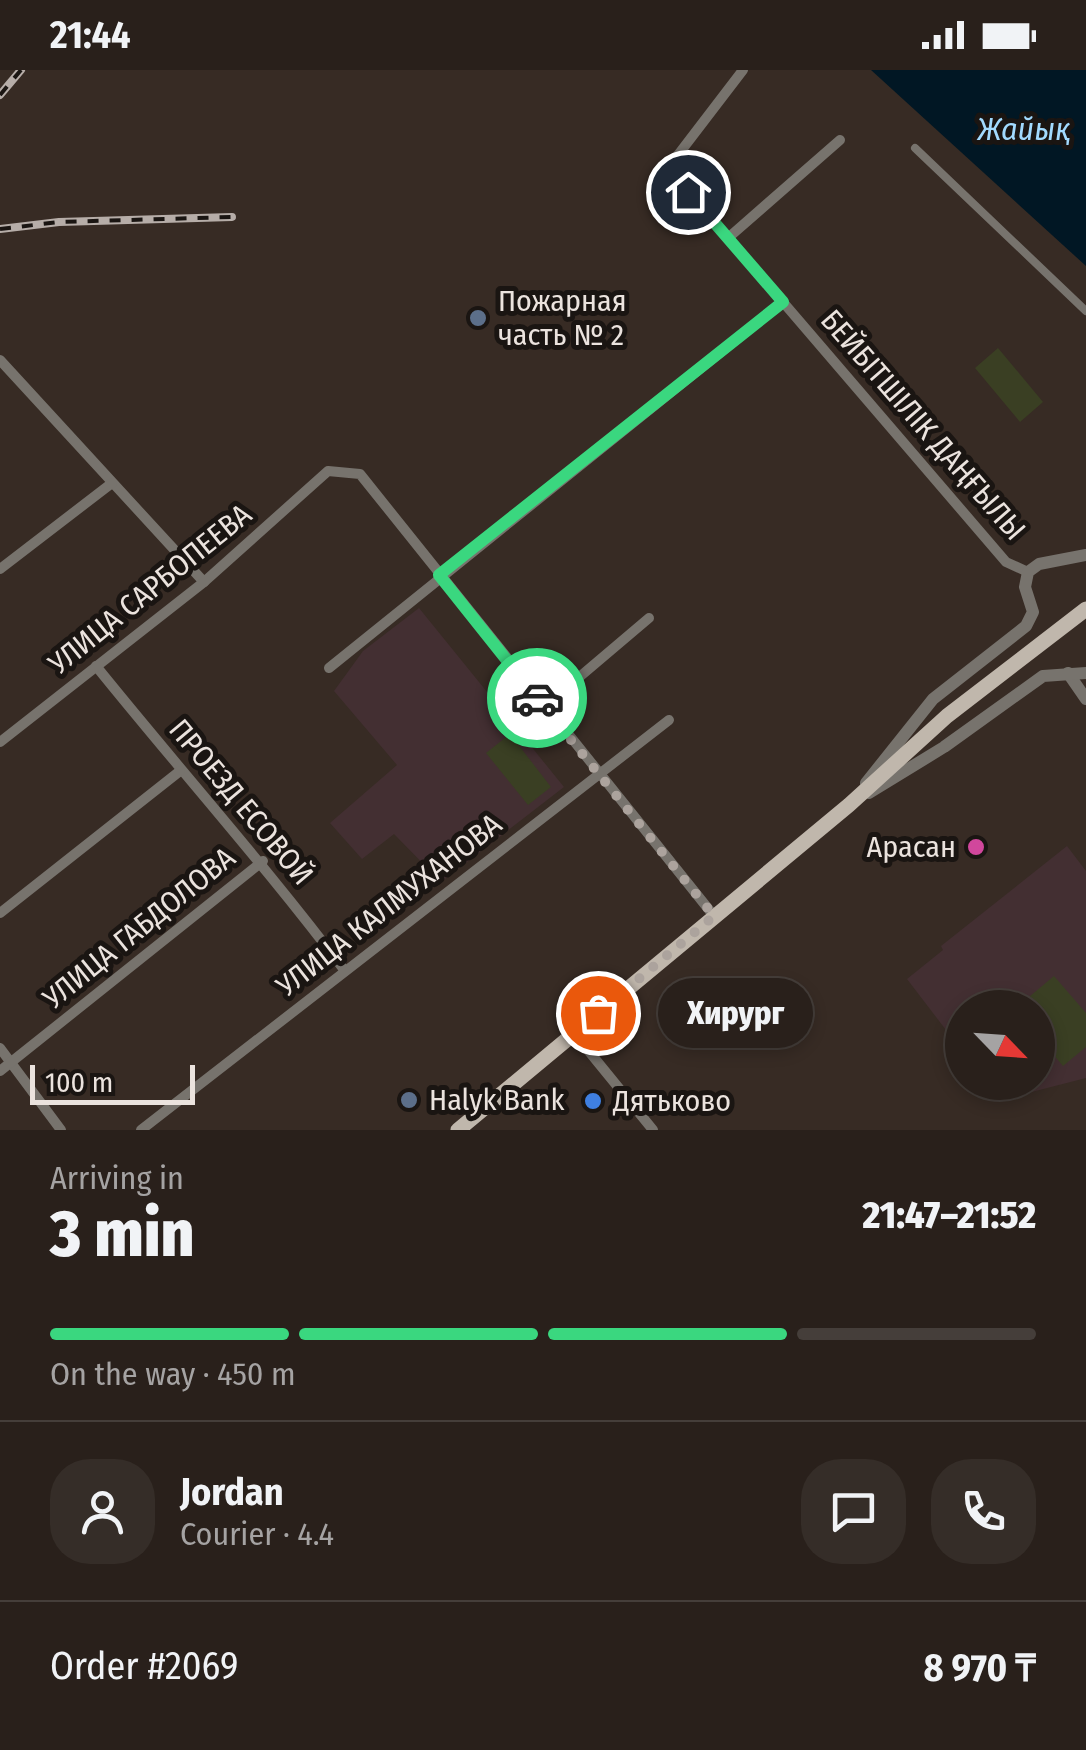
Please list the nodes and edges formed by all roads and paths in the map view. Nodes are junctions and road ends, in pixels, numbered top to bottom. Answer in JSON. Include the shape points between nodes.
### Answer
{"nodes":[{"id":1,"x":742,"y":70,"type":"edge"},
{"id":2,"x":840,"y":140,"type":"dead end"},
{"id":3,"x":916,"y":148,"type":"dead end"},
{"id":4,"x":728,"y":238,"type":"junction"},
{"id":5,"x":783,"y":302,"type":"junction"},
{"id":6,"x":1086,"y":311,"type":"edge"},
{"id":7,"x":0,"y":360,"type":"edge"},
{"id":8,"x":112,"y":483,"type":"junction"},
{"id":9,"x":1086,"y":555,"type":"edge"},
{"id":10,"x":0,"y":569,"type":"edge"},
{"id":11,"x":1028,"y":572,"type":"junction"},
{"id":12,"x":439,"y":575,"type":"junction"},
{"id":13,"x":204,"y":582,"type":"junction"},
{"id":14,"x":1086,"y":609,"type":"edge"},
{"id":15,"x":649,"y":618,"type":"dead end"},
{"id":16,"x":96,"y":666,"type":"junction"},
{"id":17,"x":329,"y":668,"type":"dead end"},
{"id":18,"x":1068,"y":672,"type":"junction"},
{"id":19,"x":1086,"y":673,"type":"edge"},
{"id":20,"x":1086,"y":699,"type":"edge"},
{"id":21,"x":544,"y":706,"type":"junction"},
{"id":22,"x":669,"y":720,"type":"dead end"},
{"id":23,"x":0,"y":742,"type":"edge"},
{"id":24,"x":180,"y":770,"type":"junction"},
{"id":25,"x":598,"y":774,"type":"junction"},
{"id":26,"x":850,"y":805,"type":"junction"},
{"id":27,"x":263,"y":861,"type":"junction"},
{"id":28,"x":0,"y":913,"type":"edge"},
{"id":29,"x":714,"y":916,"type":"junction"},
{"id":30,"x":346,"y":970,"type":"junction"},
{"id":31,"x":574,"y":1033,"type":"junction"},
{"id":32,"x":0,"y":1048,"type":"edge"},
{"id":33,"x":11,"y":1062,"type":"junction"},
{"id":34,"x":0,"y":1071,"type":"edge"},
{"id":35,"x":60,"y":1130,"type":"edge"},
{"id":36,"x":140,"y":1130,"type":"edge"},
{"id":37,"x":458,"y":1130,"type":"edge"},
{"id":38,"x":653,"y":1130,"type":"edge"}],
"edges":[{"from":1,"to":4,"type":"street","name":"БЕЙБІТШІЛІК ДАҢҒЫЛЫ","via":[[668,168]]},
{"from":2,"to":4,"type":"street"},
{"from":3,"to":6,"type":"street"},
{"from":4,"to":5,"type":"street","name":"БЕЙБІТШІЛІК ДАҢҒЫЛЫ"},
{"from":5,"to":11,"type":"street","name":"БЕЙБІТШІЛІК ДАҢҒЫЛЫ","via":[[1006,562]]},
{"from":5,"to":12,"type":"street"},
{"from":7,"to":8,"type":"street"},
{"from":8,"to":10,"type":"street"},
{"from":8,"to":13,"type":"street"},
{"from":9,"to":11,"type":"street","name":"БЕЙБІТШІЛІК ДАҢҒЫЛЫ"},
{"from":11,"to":26,"type":"street","via":[[1025,587],[1034,612],[1026,626],[933,699]]},
{"from":12,"to":13,"type":"street","name":"УЛИЦА САРБОПЕЕВА","via":[[360,474],[328,471]]},
{"from":12,"to":17,"type":"street"},
{"from":12,"to":21,"type":"street"},
{"from":13,"to":16,"type":"street","name":"УЛИЦА САРБОПЕЕВА"},
{"from":14,"to":26,"type":"main road","via":[[947,716]]},
{"from":15,"to":21,"type":"street"},
{"from":16,"to":23,"type":"street","name":"УЛИЦА САРБОПЕЕВА"},
{"from":16,"to":24,"type":"street","name":"ПРОЕЗД ЕСОВОЙ"},
{"from":18,"to":19,"type":"street"},
{"from":18,"to":20,"type":"street"},
{"from":18,"to":26,"type":"street","via":[[1042,676]]},
{"from":21,"to":25,"type":"street"},
{"from":22,"to":25,"type":"street","name":"УЛИЦА КАЛМУХАНОВА"},
{"from":24,"to":27,"type":"street","name":"ПРОЕЗД ЕСОВОЙ"},
{"from":24,"to":28,"type":"street"},
{"from":25,"to":29,"type":"street"},
{"from":25,"to":30,"type":"street","name":"УЛИЦА КАЛМУХАНОВА"},
{"from":26,"to":29,"type":"main road"},
{"from":27,"to":30,"type":"street","name":"ПРОЕЗД ЕСОВОЙ"},
{"from":27,"to":33,"type":"street","name":"УЛИЦА ГАБДОЛОВА"},
{"from":29,"to":31,"type":"main road"},
{"from":30,"to":36,"type":"street","name":"УЛИЦА КАЛМУХАНОВА"},
{"from":31,"to":37,"type":"main road"},
{"from":31,"to":38,"type":"street"},
{"from":32,"to":33,"type":"street"},
{"from":33,"to":34,"type":"street","name":"УЛИЦА ГАБДОЛОВА"},
{"from":33,"to":35,"type":"street"}]}
